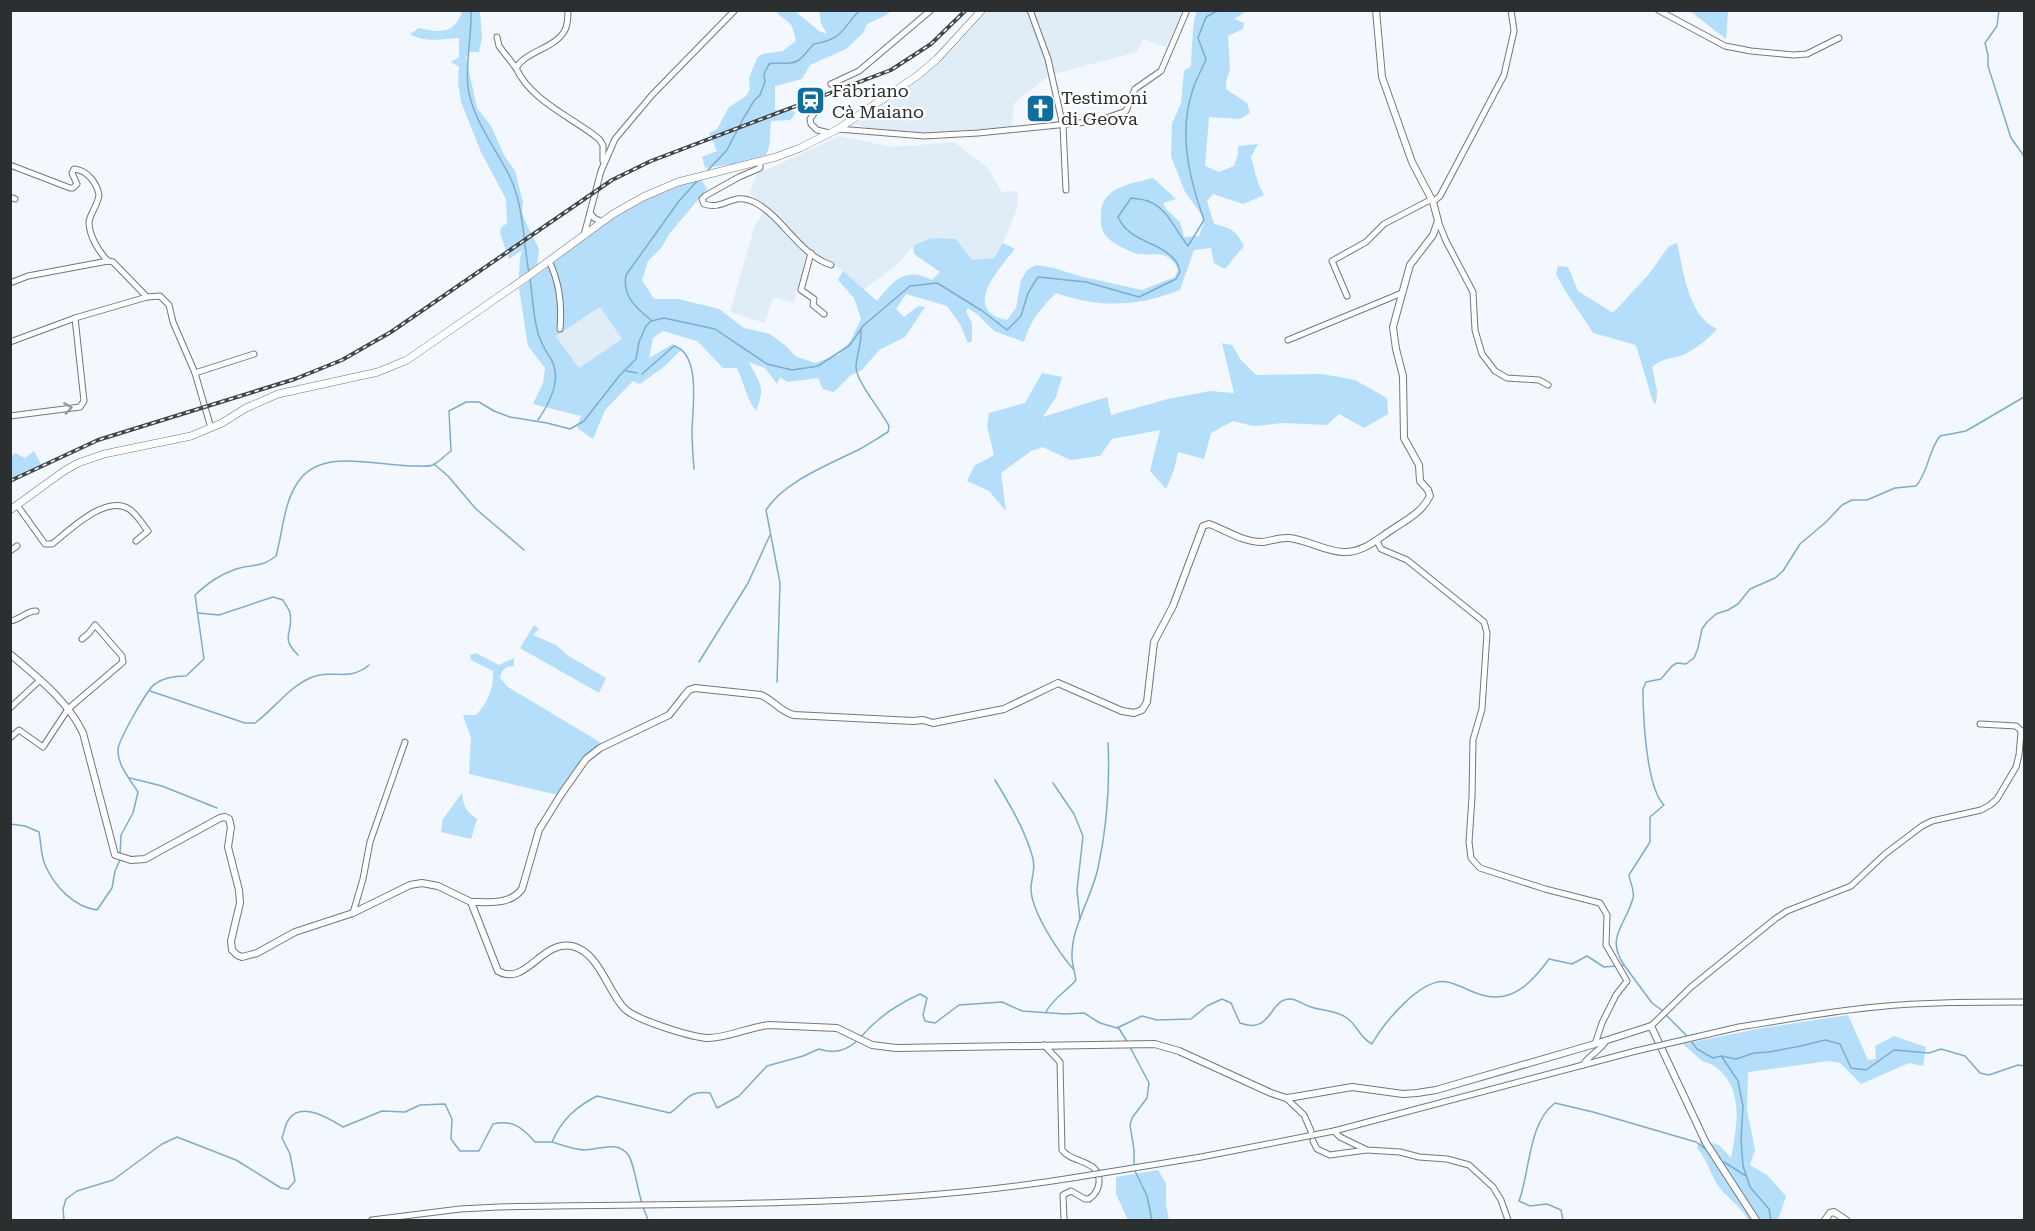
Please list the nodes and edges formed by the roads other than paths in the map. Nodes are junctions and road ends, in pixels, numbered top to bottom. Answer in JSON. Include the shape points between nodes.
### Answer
{"nodes":[{"id":1,"x":568,"y":10,"type":"edge"},
{"id":2,"x":735,"y":10,"type":"edge"},
{"id":3,"x":931,"y":10,"type":"edge"},
{"id":4,"x":982,"y":10,"type":"edge"},
{"id":5,"x":1030,"y":10,"type":"edge"},
{"id":6,"x":1187,"y":10,"type":"edge"},
{"id":7,"x":1376,"y":10,"type":"edge"},
{"id":8,"x":1511,"y":10,"type":"edge"},
{"id":9,"x":1658,"y":10,"type":"edge"},
{"id":10,"x":497,"y":37,"type":"dead end"},
{"id":11,"x":1839,"y":38,"type":"dead end"},
{"id":12,"x":516,"y":68,"type":"junction"},
{"id":13,"x":831,"y":84,"type":"dead end"},
{"id":14,"x":818,"y":108,"type":"dead end"},
{"id":15,"x":1063,"y":126,"type":"junction"},
{"id":16,"x":838,"y":129,"type":"junction"},
{"id":17,"x":831,"y":133,"type":"junction"},
{"id":18,"x":760,"y":162,"type":"junction"},
{"id":19,"x":10,"y":165,"type":"edge"},
{"id":20,"x":603,"y":166,"type":"junction"},
{"id":21,"x":1066,"y":190,"type":"dead end"},
{"id":22,"x":1433,"y":200,"type":"junction"},
{"id":23,"x":590,"y":211,"type":"junction"},
{"id":24,"x":1438,"y":221,"type":"junction"},
{"id":25,"x":602,"y":222,"type":"junction"},
{"id":26,"x":592,"y":229,"type":"junction"},
{"id":27,"x":584,"y":235,"type":"junction"},
{"id":28,"x":811,"y":253,"type":"junction"},
{"id":29,"x":108,"y":261,"type":"junction"},
{"id":30,"x":549,"y":261,"type":"junction"},
{"id":31,"x":831,"y":265,"type":"dead end"},
{"id":32,"x":10,"y":283,"type":"edge"},
{"id":33,"x":1402,"y":293,"type":"junction"},
{"id":34,"x":1347,"y":296,"type":"dead end"},
{"id":35,"x":147,"y":297,"type":"junction"},
{"id":36,"x":824,"y":314,"type":"dead end"},
{"id":37,"x":75,"y":318,"type":"junction"},
{"id":38,"x":560,"y":328,"type":"dead end"},
{"id":39,"x":1288,"y":340,"type":"dead end"},
{"id":40,"x":10,"y":342,"type":"edge"},
{"id":41,"x":254,"y":354,"type":"dead end"},
{"id":42,"x":195,"y":373,"type":"junction"},
{"id":43,"x":1548,"y":386,"type":"dead end"},
{"id":44,"x":10,"y":416,"type":"edge"},
{"id":45,"x":211,"y":428,"type":"junction"},
{"id":46,"x":14,"y":507,"type":"edge"},
{"id":47,"x":136,"y":541,"type":"dead end"},
{"id":48,"x":1377,"y":542,"type":"junction"},
{"id":49,"x":17,"y":546,"type":"dead end"},
{"id":50,"x":10,"y":551,"type":"edge"},
{"id":51,"x":36,"y":611,"type":"dead end"},
{"id":52,"x":10,"y":621,"type":"edge"},
{"id":53,"x":82,"y":639,"type":"dead end"},
{"id":54,"x":10,"y":654,"type":"edge"},
{"id":55,"x":40,"y":680,"type":"junction"},
{"id":56,"x":10,"y":708,"type":"edge"},
{"id":57,"x":68,"y":709,"type":"junction"},
{"id":58,"x":1980,"y":724,"type":"dead end"},
{"id":59,"x":2023,"y":732,"type":"edge"},
{"id":60,"x":10,"y":738,"type":"edge"},
{"id":61,"x":405,"y":742,"type":"dead end"},
{"id":62,"x":471,"y":902,"type":"junction"},
{"id":63,"x":353,"y":913,"type":"junction"},
{"id":64,"x":2025,"y":1002,"type":"edge"},
{"id":65,"x":1651,"y":1026,"type":"junction"},
{"id":66,"x":1606,"y":1041,"type":"junction"},
{"id":67,"x":1043,"y":1044,"type":"junction"},
{"id":68,"x":1595,"y":1044,"type":"junction"},
{"id":69,"x":1583,"y":1065,"type":"junction"},
{"id":70,"x":1286,"y":1098,"type":"junction"},
{"id":71,"x":1311,"y":1131,"type":"dead end"},
{"id":72,"x":1334,"y":1131,"type":"junction"},
{"id":73,"x":1313,"y":1141,"type":"dead end"},
{"id":74,"x":1367,"y":1150,"type":"junction"},
{"id":75,"x":372,"y":1221,"type":"edge"},
{"id":76,"x":1064,"y":1221,"type":"edge"},
{"id":77,"x":1508,"y":1221,"type":"edge"},
{"id":78,"x":1756,"y":1221,"type":"edge"},
{"id":79,"x":1825,"y":1221,"type":"edge"},
{"id":80,"x":1846,"y":1221,"type":"edge"}],
"edges":[{"from":1,"to":12,"type":"street","via":[[564,32],[525,57]]},
{"from":2,"to":20,"type":"street","via":[[631,119],[615,139]]},
{"from":3,"to":13,"type":"street","via":[[859,70]]},
{"from":4,"to":16,"type":"main road","via":[[917,76]]},
{"from":5,"to":15,"type":"street","via":[[1048,59]]},
{"from":6,"to":15,"type":"street","via":[[1161,71],[1135,89],[1126,111],[1098,121]]},
{"from":7,"to":22,"type":"street","via":[[1382,76],[1412,162]]},
{"from":8,"to":22,"type":"street","via":[[1514,31],[1504,75],[1440,196]]},
{"from":9,"to":11,"type":"street","via":[[1725,46],[1751,51],[1807,54]]},
{"from":10,"to":12,"type":"street"},
{"from":12,"to":20,"type":"street","via":[[537,95],[599,139],[603,145]]},
{"from":14,"to":17,"type":"street","via":[[811,124],[821,132]]},
{"from":15,"to":16,"type":"street","via":[[924,136]]},
{"from":15,"to":21,"type":"street"},
{"from":16,"to":17,"type":"main road"},
{"from":17,"to":18,"type":"main road"},
{"from":18,"to":25,"type":"main road","via":[[678,182],[643,197]]},
{"from":18,"to":28,"type":"street","via":[[760,168],[702,201],[717,205],[746,198],[766,209]]},
{"from":19,"to":29,"type":"street","via":[[73,188],[77,182],[72,171],[80,170],[92,180],[99,195],[89,222],[99,252]]},
{"from":20,"to":23,"type":"street"},
{"from":22,"to":24,"type":"street"},
{"from":22,"to":34,"type":"street","via":[[1384,224],[1366,242],[1332,261]]},
{"from":23,"to":25,"type":"street"},
{"from":23,"to":26,"type":"street"},
{"from":23,"to":27,"type":"street"},
{"from":24,"to":33,"type":"street","via":[[1433,235],[1410,265]]},
{"from":24,"to":43,"type":"street","via":[[1473,292],[1475,330],[1482,354],[1495,371],[1507,378],[1539,380]]},
{"from":25,"to":26,"type":"main road"},
{"from":26,"to":27,"type":"main road"},
{"from":27,"to":30,"type":"main road"},
{"from":28,"to":31,"type":"street"},
{"from":28,"to":36,"type":"street","via":[[801,290],[814,299],[813,305]]},
{"from":29,"to":32,"type":"street"},
{"from":29,"to":35,"type":"street"},
{"from":30,"to":38,"type":"street","via":[[558,287]]},
{"from":30,"to":45,"type":"main road","via":[[407,360],[378,372],[278,394]]},
{"from":33,"to":39,"type":"street"},
{"from":33,"to":48,"type":"street","via":[[1393,327],[1403,376],[1402,432],[1419,465],[1420,481],[1430,496],[1419,513]]},
{"from":35,"to":37,"type":"street"},
{"from":35,"to":42,"type":"street","via":[[160,296],[167,301]]},
{"from":37,"to":40,"type":"street"},
{"from":44,"to":37,"type":"street","one_way":true,"via":[[80,407],[84,401]]},
{"from":41,"to":42,"type":"street"},
{"from":42,"to":45,"type":"street"},
{"from":45,"to":46,"type":"main road","via":[[78,463]]},
{"from":46,"to":47,"type":"street","via":[[45,544],[52,544],[97,510],[113,504],[128,509],[148,531]]},
{"from":48,"to":62,"type":"street","via":[[1343,552],[1291,538],[1254,541],[1209,524],[1203,526],[1173,606],[1154,642],[1147,702],[1134,713],[1058,683],[1004,709],[933,723],[794,715],[761,695],[689,690],[669,714],[586,759],[544,819],[518,894],[509,900]]},
{"from":48,"to":68,"type":"street","via":[[1381,549],[1407,560],[1484,622],[1482,709],[1473,740],[1468,842],[1471,858],[1480,868],[1600,903],[1607,915],[1606,945],[1626,983],[1616,995]]},
{"from":49,"to":50,"type":"street"},
{"from":51,"to":52,"type":"street"},
{"from":53,"to":57,"type":"street","via":[[95,624],[123,662]]},
{"from":54,"to":55,"type":"street"},
{"from":55,"to":56,"type":"street"},
{"from":55,"to":57,"type":"street"},
{"from":57,"to":60,"type":"street","via":[[43,747],[19,730]]},
{"from":57,"to":63,"type":"street","via":[[83,733],[118,857],[146,859],[220,818],[229,819],[228,847],[240,903],[231,941],[237,955],[257,953],[295,932]]},
{"from":58,"to":59,"type":"street","via":[[2016,726]]},
{"from":59,"to":65,"type":"street","via":[[2016,767],[1990,805],[1922,826],[1851,886],[1781,915],[1691,987]]},
{"from":61,"to":63,"type":"street","via":[[370,842]]},
{"from":62,"to":63,"type":"street","via":[[442,887],[422,883]]},
{"from":62,"to":67,"type":"street","via":[[495,968],[502,974],[518,973],[550,948],[579,948],[594,962],[630,1014],[688,1034],[717,1037],[769,1025],[844,1030],[872,1045],[896,1048]]},
{"from":64,"to":69,"type":"street","bridge":true,"via":[[1876,1006],[1739,1028]]},
{"from":65,"to":66,"type":"street"},
{"from":65,"to":78,"type":"street","via":[[1706,1143]]},
{"from":66,"to":68,"type":"street"},
{"from":66,"to":69,"type":"street"},
{"from":67,"to":70,"type":"street","via":[[1139,1043],[1173,1048]]},
{"from":67,"to":76,"type":"street","via":[[1060,1062],[1062,1150],[1070,1158],[1093,1167],[1099,1179],[1097,1190],[1089,1199],[1071,1191],[1064,1195]]},
{"from":68,"to":70,"type":"street","via":[[1436,1090],[1403,1094],[1352,1087]]},
{"from":69,"to":72,"type":"street"},
{"from":70,"to":71,"type":"street","via":[[1304,1115]]},
{"from":72,"to":74,"type":"street"},
{"from":72,"to":75,"type":"street","bridge":true,"via":[[1032,1185],[918,1196],[793,1203],[460,1209]]},
{"from":73,"to":74,"type":"street","via":[[1317,1149],[1330,1155]]},
{"from":74,"to":77,"type":"street","via":[[1469,1165],[1493,1187]]},
{"from":79,"to":80,"type":"street","via":[[1834,1212]]}]}
